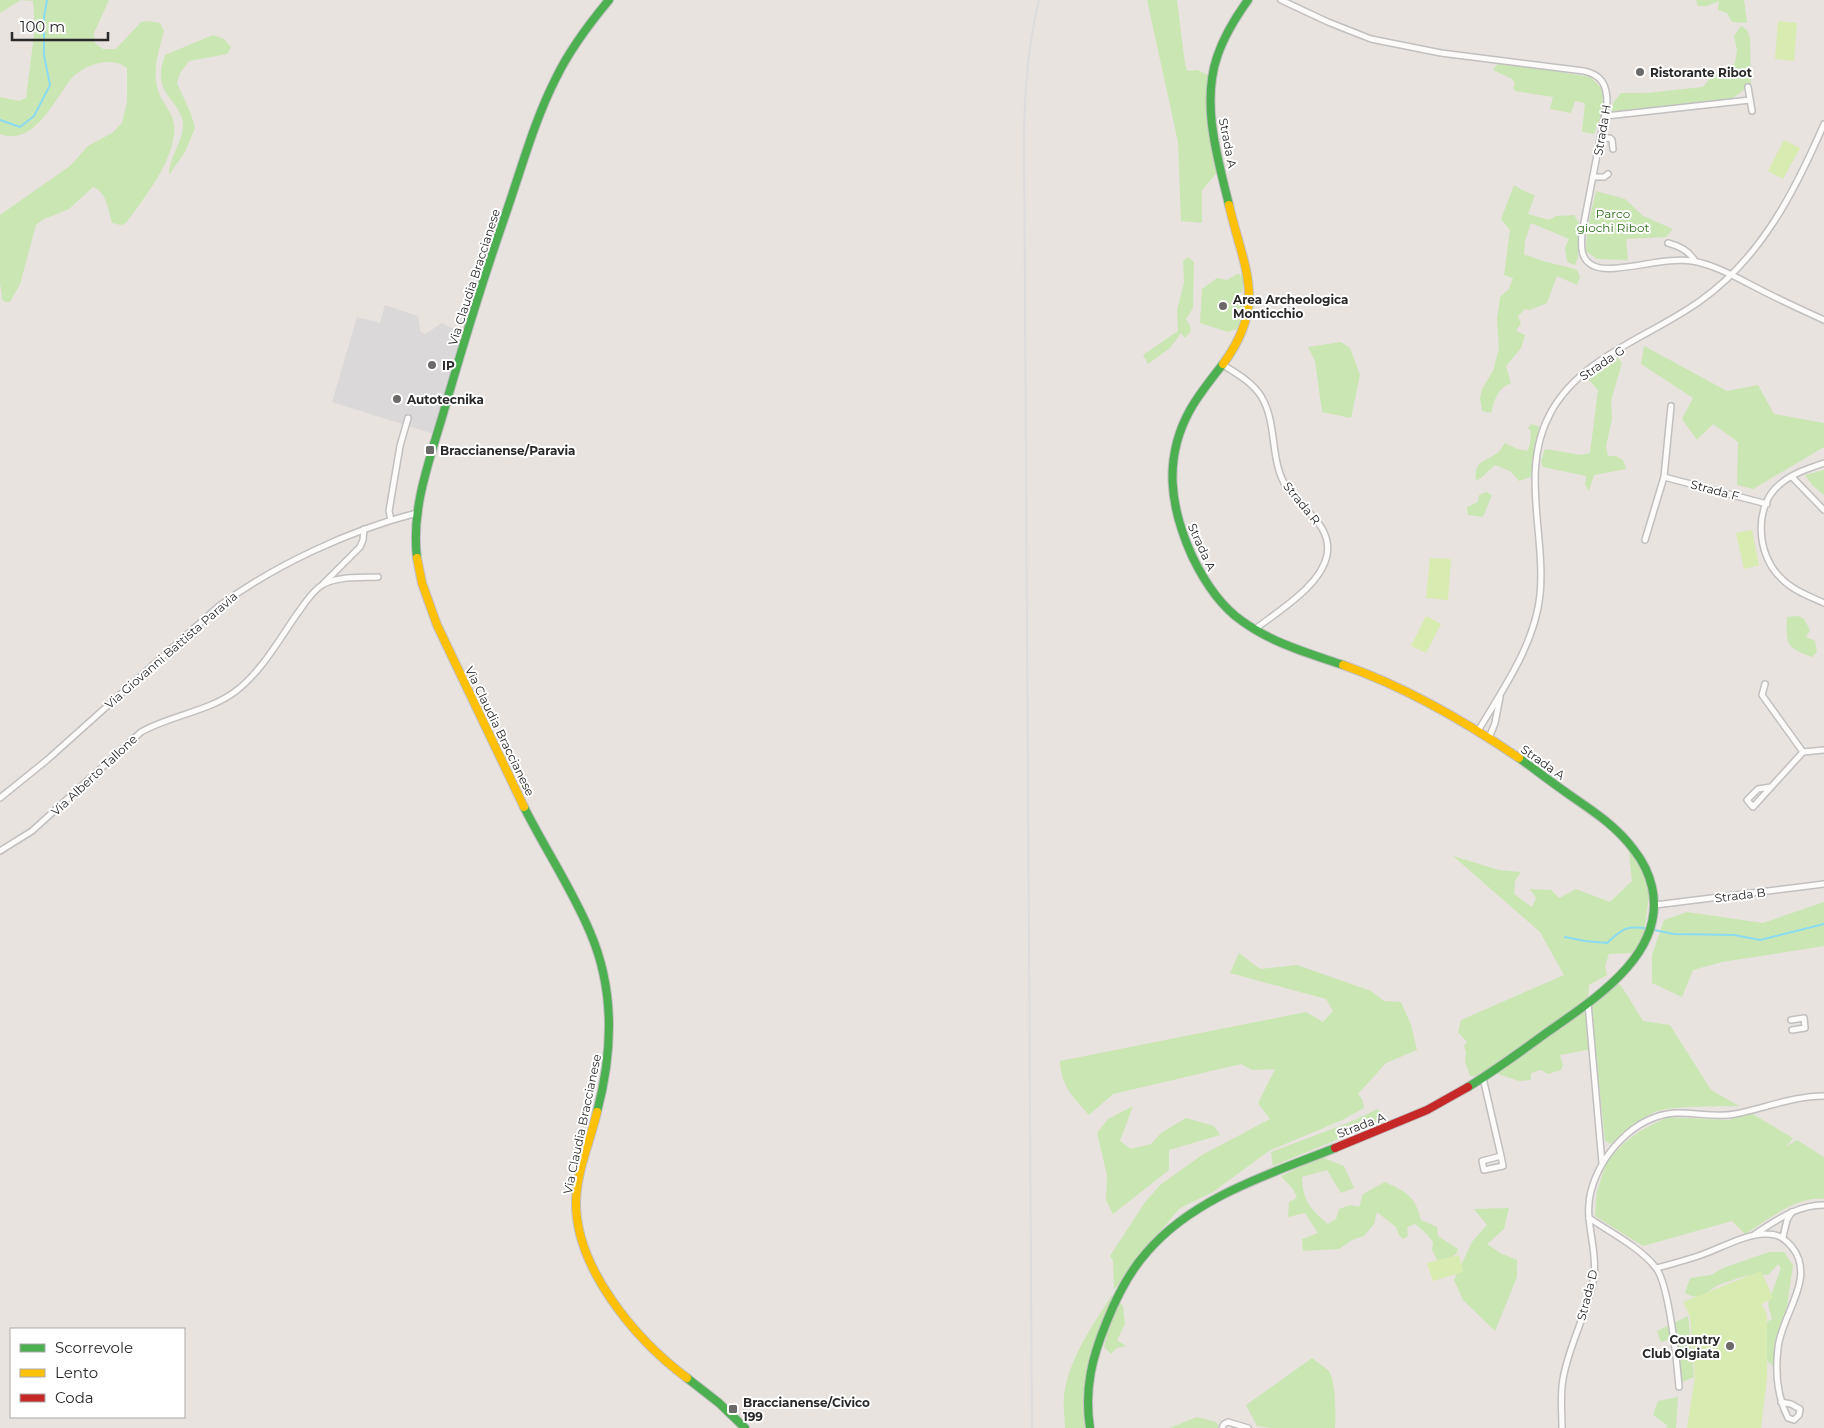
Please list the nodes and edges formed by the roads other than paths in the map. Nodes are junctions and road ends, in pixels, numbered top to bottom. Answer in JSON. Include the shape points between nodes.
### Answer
{"nodes":[{"id":1,"x":609,"y":0,"type":"edge"},
{"id":2,"x":1248,"y":0,"type":"edge"},
{"id":3,"x":1281,"y":0,"type":"edge"},
{"id":4,"x":1748,"y":87,"type":"dead end"},
{"id":5,"x":1750,"y":100,"type":"junction"},
{"id":6,"x":1752,"y":112,"type":"dead end"},
{"id":7,"x":1606,"y":116,"type":"junction"},
{"id":8,"x":1824,"y":125,"type":"edge"},
{"id":9,"x":1601,"y":139,"type":"junction"},
{"id":10,"x":1613,"y":149,"type":"dead end"},
{"id":11,"x":1608,"y":174,"type":"dead end"},
{"id":12,"x":1593,"y":177,"type":"junction"},
{"id":13,"x":1668,"y":244,"type":"dead end"},
{"id":14,"x":1695,"y":261,"type":"junction"},
{"id":15,"x":1731,"y":275,"type":"junction"},
{"id":16,"x":1824,"y":320,"type":"edge"},
{"id":17,"x":1223,"y":364,"type":"junction"},
{"id":18,"x":1671,"y":406,"type":"dead end"},
{"id":19,"x":408,"y":418,"type":"dead end"},
{"id":20,"x":1824,"y":463,"type":"edge"},
{"id":21,"x":1664,"y":477,"type":"junction"},
{"id":22,"x":1792,"y":477,"type":"junction"},
{"id":23,"x":1767,"y":504,"type":"junction"},
{"id":24,"x":1824,"y":510,"type":"edge"},
{"id":25,"x":417,"y":513,"type":"junction"},
{"id":26,"x":391,"y":520,"type":"junction"},
{"id":27,"x":364,"y":529,"type":"junction"},
{"id":28,"x":1645,"y":540,"type":"dead end"},
{"id":29,"x":378,"y":577,"type":"dead end"},
{"id":30,"x":320,"y":586,"type":"junction"},
{"id":31,"x":1824,"y":603,"type":"edge"},
{"id":32,"x":1254,"y":630,"type":"junction"},
{"id":33,"x":1765,"y":684,"type":"dead end"},
{"id":34,"x":1501,"y":694,"type":"junction"},
{"id":35,"x":1478,"y":731,"type":"junction"},
{"id":36,"x":1489,"y":738,"type":"junction"},
{"id":37,"x":1824,"y":750,"type":"edge"},
{"id":38,"x":1803,"y":752,"type":"junction"},
{"id":39,"x":1771,"y":787,"type":"junction"},
{"id":40,"x":0,"y":798,"type":"edge"},
{"id":41,"x":0,"y":850,"type":"edge"},
{"id":42,"x":1824,"y":884,"type":"edge"},
{"id":43,"x":1655,"y":905,"type":"junction"},
{"id":44,"x":1588,"y":1003,"type":"junction"},
{"id":45,"x":1791,"y":1020,"type":"dead end"},
{"id":46,"x":1792,"y":1030,"type":"dead end"},
{"id":47,"x":1483,"y":1078,"type":"junction"},
{"id":48,"x":1824,"y":1096,"type":"edge"},
{"id":49,"x":1501,"y":1156,"type":"dead end"},
{"id":50,"x":1602,"y":1163,"type":"junction"},
{"id":51,"x":1824,"y":1205,"type":"edge"},
{"id":52,"x":1794,"y":1210,"type":"junction"},
{"id":53,"x":1589,"y":1218,"type":"junction"},
{"id":54,"x":1781,"y":1218,"type":"junction"},
{"id":55,"x":1787,"y":1220,"type":"junction"},
{"id":56,"x":1752,"y":1235,"type":"junction"},
{"id":57,"x":1783,"y":1237,"type":"junction"},
{"id":58,"x":1657,"y":1268,"type":"junction"},
{"id":59,"x":1680,"y":1387,"type":"dead end"},
{"id":60,"x":1781,"y":1402,"type":"dead end"},
{"id":61,"x":745,"y":1428,"type":"edge"},
{"id":62,"x":1090,"y":1428,"type":"edge"},
{"id":63,"x":1222,"y":1428,"type":"edge"},
{"id":64,"x":1248,"y":1428,"type":"edge"},
{"id":65,"x":1562,"y":1428,"type":"edge"}],
"edges":[{"from":1,"to":25,"type":"street","name":"Via Claudia Braccianese","via":[[569,52],[542,108],[464,339]]},
{"from":2,"to":17,"type":"street","name":"Strada A","via":[[1222,42],[1210,88],[1213,133],[1250,292],[1242,334]]},
{"from":3,"to":7,"type":"street","name":"Strada H","via":[[1371,39],[1441,53],[1591,72],[1605,84]]},
{"from":4,"to":5,"type":"street"},
{"from":5,"to":6,"type":"street"},
{"from":5,"to":7,"type":"street"},
{"from":7,"to":9,"type":"street","name":"Strada H"},
{"from":8,"to":15,"type":"street","name":"Strada G","via":[[1791,195],[1762,240]]},
{"from":9,"to":10,"type":"street","via":[[1610,138]]},
{"from":9,"to":12,"type":"street","name":"Strada H"},
{"from":11,"to":12,"type":"street"},
{"from":12,"to":14,"type":"street","name":"Strada H","via":[[1584,214],[1581,247],[1585,259],[1591,264],[1608,269],[1656,261]]},
{"from":13,"to":14,"type":"street","via":[[1683,249]]},
{"from":14,"to":15,"type":"street","name":"Strada H"},
{"from":15,"to":16,"type":"street","name":"Strada H"},
{"from":15,"to":34,"type":"street","name":"Strada G","via":[[1700,302],[1589,369],[1568,387],[1550,413],[1539,442],[1535,471],[1541,572],[1539,605],[1530,634]]},
{"from":17,"to":32,"type":"street","name":"Strada A","via":[[1200,394],[1182,426],[1172,460],[1173,497],[1179,524],[1205,581],[1228,610]]},
{"from":17,"to":32,"type":"street","name":"Strada R","via":[[1261,396],[1271,424],[1281,477],[1321,527],[1327,542],[1325,561],[1315,579]]},
{"from":18,"to":21,"type":"street"},
{"from":19,"to":26,"type":"street","via":[[389,511]]},
{"from":20,"to":22,"type":"street"},
{"from":21,"to":23,"type":"street","name":"Strada F"},
{"from":21,"to":28,"type":"street"},
{"from":22,"to":23,"type":"street","via":[[1776,488]]},
{"from":22,"to":24,"type":"street"},
{"from":23,"to":31,"type":"street","via":[[1761,535],[1768,562],[1785,582]]},
{"from":25,"to":26,"type":"street","name":"Via Giovanni Battista Paravia"},
{"from":25,"to":61,"type":"street","name":"Via Claudia Braccianese","via":[[415,539],[420,573],[440,629],[535,829],[584,917],[602,963],[609,1004],[609,1061],[576,1193],[576,1216],[588,1257],[613,1302],[643,1338]]},
{"from":26,"to":27,"type":"street","name":"Via Giovanni Battista Paravia"},
{"from":27,"to":30,"type":"street","name":"Via Alberto Tallone","via":[[360,547]]},
{"from":27,"to":40,"type":"street","name":"Via Giovanni Battista Paravia","via":[[286,565],[225,601],[48,760]]},
{"from":29,"to":30,"type":"street","via":[[342,579]]},
{"from":30,"to":41,"type":"street","name":"Via Alberto Tallone","via":[[257,669],[235,692],[142,732],[32,831]]},
{"from":32,"to":35,"type":"street","name":"Strada A","via":[[1398,687]]},
{"from":33,"to":38,"type":"street","via":[[1762,695]]},
{"from":34,"to":35,"type":"street","name":"Strada G"},
{"from":34,"to":36,"type":"street","name":"Strada G"},
{"from":35,"to":36,"type":"street","name":"Strada A"},
{"from":36,"to":43,"type":"street","name":"Strada A","via":[[1625,836],[1646,870]]},
{"from":37,"to":38,"type":"street"},
{"from":38,"to":39,"type":"street"},
{"from":39,"to":39,"type":"street","via":[[1753,807],[1747,800],[1758,789]]},
{"from":42,"to":43,"type":"street","name":"Strada B"},
{"from":43,"to":44,"type":"street","name":"Strada A","via":[[1650,930],[1640,951],[1628,968]]},
{"from":44,"to":47,"type":"street","name":"Strada A"},
{"from":44,"to":50,"type":"street","name":"Strada D"},
{"from":45,"to":46,"type":"street","via":[[1804,1018],[1805,1028]]},
{"from":47,"to":49,"type":"street"},
{"from":47,"to":62,"type":"street","name":"Strada A","via":[[1417,1115],[1224,1194],[1191,1213],[1159,1238],[1127,1279],[1101,1334],[1086,1386]]},
{"from":48,"to":50,"type":"street","name":"Strada D","via":[[1733,1114],[1676,1113],[1661,1116],[1632,1131]]},
{"from":50,"to":53,"type":"street","name":"Strada D","via":[[1591,1190]]},
{"from":51,"to":52,"type":"street"},
{"from":52,"to":54,"type":"street"},
{"from":52,"to":55,"type":"street"},
{"from":53,"to":58,"type":"street","via":[[1641,1252]]},
{"from":53,"to":65,"type":"street","name":"Strada D","via":[[1594,1278],[1563,1380]]},
{"from":54,"to":55,"type":"street"},
{"from":54,"to":56,"type":"street"},
{"from":55,"to":57,"type":"street"},
{"from":56,"to":57,"type":"street"},
{"from":56,"to":58,"type":"street"},
{"from":57,"to":60,"type":"street","via":[[1798,1254],[1801,1273],[1799,1288],[1784,1322],[1778,1346],[1776,1384]]},
{"from":58,"to":59,"type":"street","via":[[1664,1284]]},
{"from":63,"to":64,"type":"street","via":[[1228,1422]]}]}
